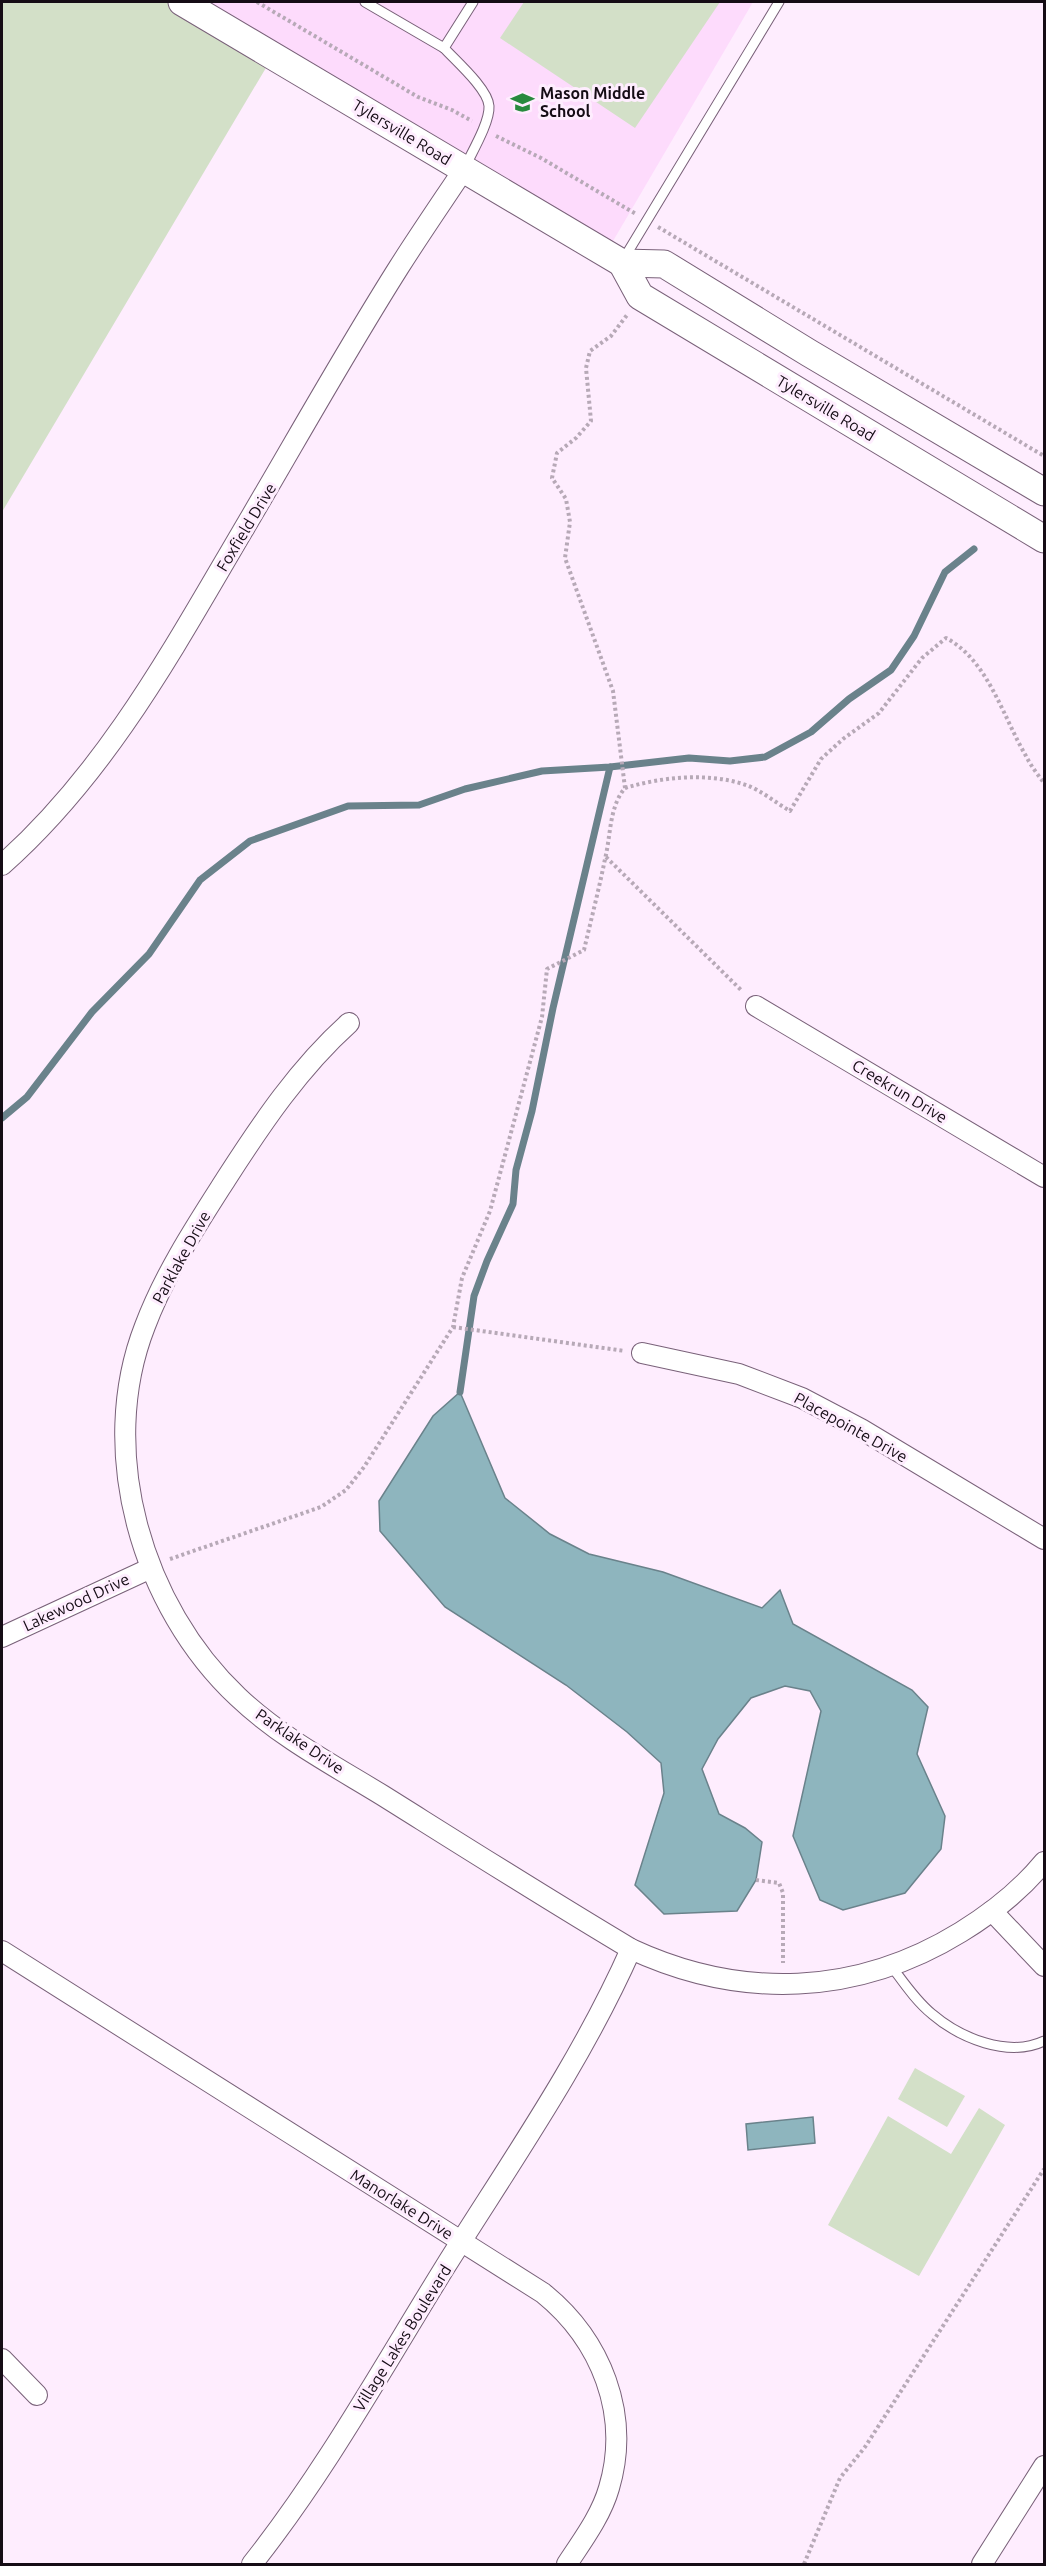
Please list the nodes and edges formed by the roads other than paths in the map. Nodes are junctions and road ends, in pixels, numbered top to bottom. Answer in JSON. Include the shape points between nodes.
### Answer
{"nodes":[{"id":1,"x":185,"y":2,"type":"edge"},
{"id":2,"x":365,"y":2,"type":"edge"},
{"id":3,"x":473,"y":2,"type":"edge"},
{"id":4,"x":779,"y":2,"type":"edge"},
{"id":5,"x":444,"y":48,"type":"junction"},
{"id":6,"x":464,"y":169,"type":"junction"},
{"id":7,"x":622,"y":262,"type":"junction"},
{"id":8,"x":1044,"y":492,"type":"edge"},
{"id":9,"x":1044,"y":540,"type":"edge"},
{"id":10,"x":2,"y":865,"type":"edge"},
{"id":11,"x":756,"y":1006,"type":"road end"},
{"id":12,"x":349,"y":1023,"type":"dead end"},
{"id":13,"x":1044,"y":1177,"type":"edge"},
{"id":14,"x":642,"y":1353,"type":"road end"},
{"id":15,"x":1044,"y":1539,"type":"edge"},
{"id":16,"x":151,"y":1568,"type":"junction"},
{"id":17,"x":2,"y":1637,"type":"edge"},
{"id":18,"x":1044,"y":1862,"type":"edge"},
{"id":19,"x":992,"y":1911,"type":"junction"},
{"id":20,"x":631,"y":1949,"type":"junction"},
{"id":21,"x":2,"y":1951,"type":"edge"},
{"id":22,"x":1044,"y":1966,"type":"edge"},
{"id":23,"x":892,"y":1967,"type":"junction"},
{"id":24,"x":1044,"y":2041,"type":"edge"},
{"id":25,"x":461,"y":2242,"type":"junction"},
{"id":26,"x":2,"y":2360,"type":"edge"},
{"id":27,"x":38,"y":2395,"type":"dead end"},
{"id":28,"x":1044,"y":2466,"type":"edge"},
{"id":29,"x":252,"y":2565,"type":"edge"},
{"id":30,"x":567,"y":2565,"type":"edge"},
{"id":31,"x":982,"y":2565,"type":"edge"}],
"edges":[{"from":1,"to":6,"type":"main road","name":"Tylersville Road"},
{"from":2,"to":5,"type":"lane"},
{"from":3,"to":5,"type":"lane"},
{"from":4,"to":7,"type":"lane"},
{"from":5,"to":6,"type":"lane","via":[[482,89],[489,106]]},
{"from":6,"to":7,"type":"main road","name":"Tylersville Road"},
{"from":6,"to":10,"type":"street","name":"Foxfield Drive","via":[[398,269],[127,723],[55,813]]},
{"from":7,"to":8,"type":"main road","name":"Tylersville Road","via":[[664,264]]},
{"from":7,"to":9,"type":"main road","name":"Tylersville Road","via":[[640,296]]},
{"from":11,"to":13,"type":"street","name":"Creekrun Drive"},
{"from":12,"to":16,"type":"street","name":"Parklake Drive","via":[[302,1071],[252,1138],[164,1280],[144,1326],[131,1375],[126,1425],[128,1476]]},
{"from":14,"to":15,"type":"street","name":"Placepointe Drive","via":[[739,1374],[802,1398]]},
{"from":16,"to":17,"type":"street","name":"Lakewood Drive"},
{"from":16,"to":20,"type":"street","name":"Parklake Drive","via":[[175,1618],[204,1660],[264,1719]]},
{"from":18,"to":19,"type":"street","name":"Parklake Drive"},
{"from":19,"to":22,"type":"street"},
{"from":19,"to":23,"type":"street","name":"Parklake Drive","via":[[938,1946]]},
{"from":20,"to":23,"type":"street","name":"Parklake Drive","via":[[693,1973],[742,1982],[843,1980]]},
{"from":20,"to":25,"type":"street","name":"Village Lakes Boulevard","via":[[544,2112]]},
{"from":21,"to":25,"type":"street","name":"Manorlake Drive"},
{"from":23,"to":24,"type":"lane","via":[[932,2014],[956,2030],[994,2047],[1037,2045]]},
{"from":25,"to":29,"type":"street","name":"Village Lakes Boulevard","via":[[330,2453]]},
{"from":25,"to":30,"type":"street","name":"Manorlake Drive","via":[[556,2303],[579,2328],[607,2381],[616,2439],[613,2473],[602,2506]]},
{"from":26,"to":27,"type":"street"},
{"from":28,"to":31,"type":"street"}]}
